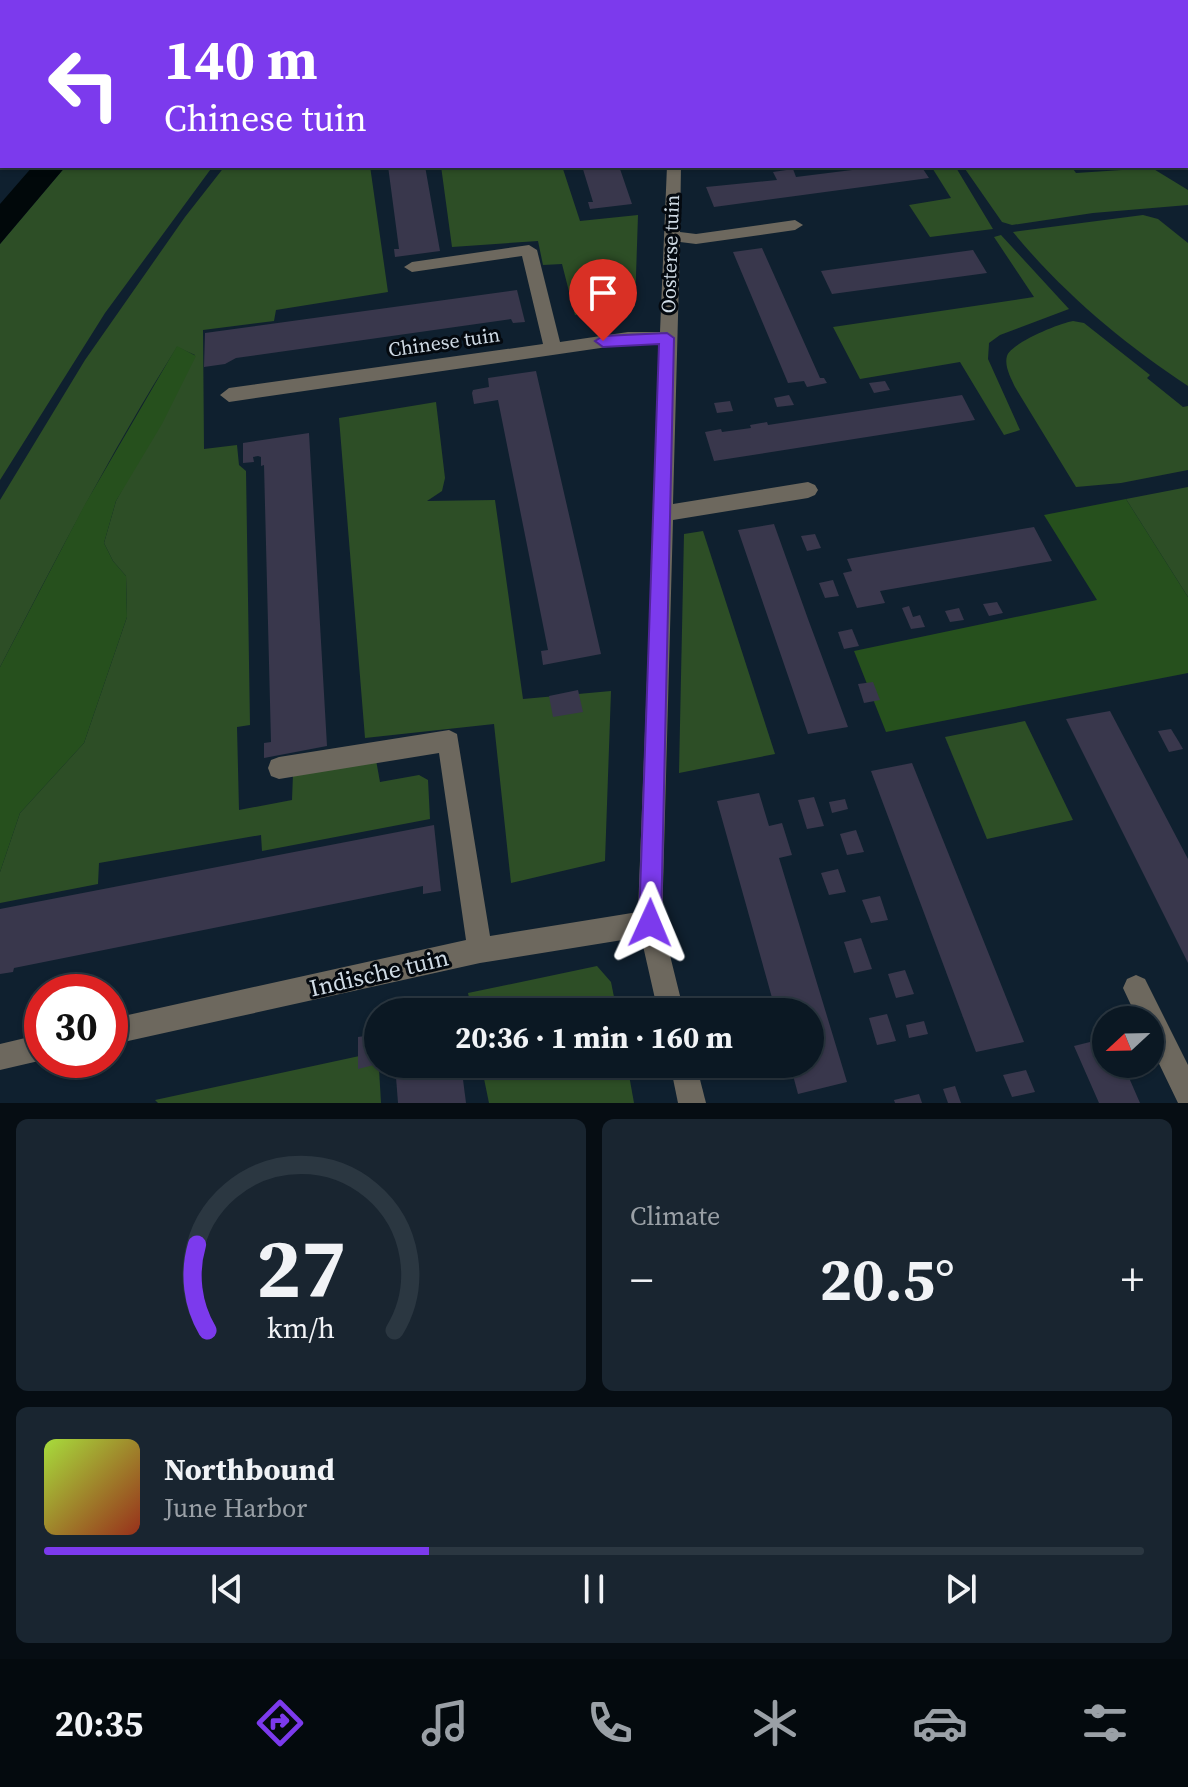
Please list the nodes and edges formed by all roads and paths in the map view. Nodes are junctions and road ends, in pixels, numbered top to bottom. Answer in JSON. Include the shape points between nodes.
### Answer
{"nodes":[{"id":1,"x":674,"y":168,"type":"edge"},
{"id":2,"x":795,"y":225,"type":"dead end"},
{"id":3,"x":672,"y":236,"type":"junction"},
{"id":4,"x":412,"y":267,"type":"dead end"},
{"id":5,"x":667,"y":338,"type":"junction"},
{"id":6,"x":553,"y":348,"type":"junction"},
{"id":7,"x":229,"y":395,"type":"dead end"},
{"id":8,"x":808,"y":490,"type":"dead end"},
{"id":9,"x":662,"y":514,"type":"junction"},
{"id":10,"x":279,"y":768,"type":"dead end"},
{"id":11,"x":650,"y":923,"type":"junction"},
{"id":12,"x":480,"y":950,"type":"junction"},
{"id":13,"x":1136,"y":988,"type":"dead end"},
{"id":14,"x":668,"y":998,"type":"edge"},
{"id":15,"x":128,"y":1028,"type":"edge"},
{"id":16,"x":24,"y":1051,"type":"edge"},
{"id":17,"x":0,"y":1057,"type":"edge"},
{"id":18,"x":686,"y":1078,"type":"edge"},
{"id":19,"x":1188,"y":1094,"type":"edge"},
{"id":20,"x":692,"y":1103,"type":"edge"}],
"edges":[{"from":1,"to":3,"type":"street","name":"Oosterse tuin"},
{"from":2,"to":3,"type":"street","via":[[696,239]]},
{"from":3,"to":5,"type":"street","name":"Oosterse tuin"},
{"from":4,"to":6,"type":"street","via":[[529,250]]},
{"from":5,"to":6,"type":"street","name":"Chinese tuin"},
{"from":5,"to":9,"type":"street","name":"Oosterse tuin"},
{"from":6,"to":7,"type":"street","name":"Chinese tuin"},
{"from":8,"to":9,"type":"street"},
{"from":9,"to":11,"type":"street","name":"Oosterse tuin"},
{"from":10,"to":12,"type":"street","via":[[449,741]]},
{"from":11,"to":12,"type":"street","name":"Indische tuin"},
{"from":11,"to":14,"type":"street","name":"Oosterse tuin"},
{"from":12,"to":15,"type":"street","name":"Indische tuin"},
{"from":13,"to":19,"type":"street"},
{"from":16,"to":17,"type":"street"},
{"from":18,"to":20,"type":"street"}]}
